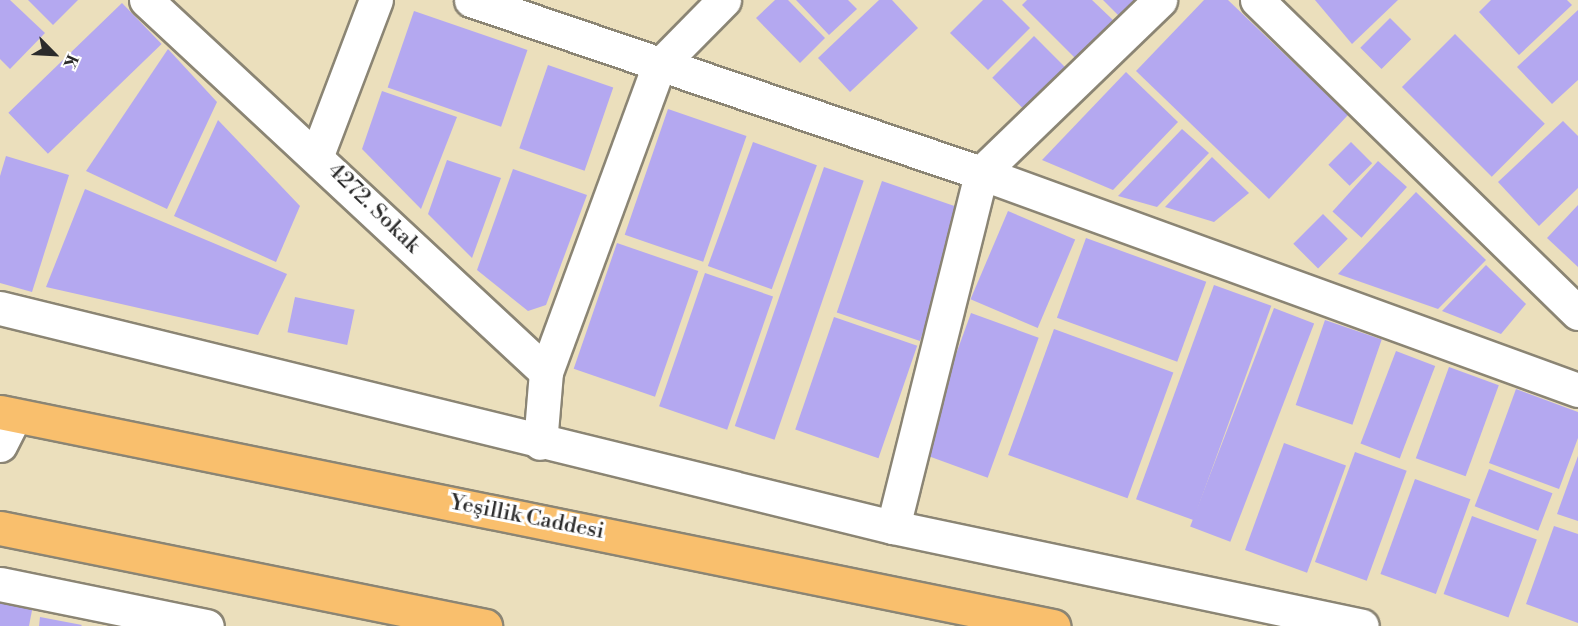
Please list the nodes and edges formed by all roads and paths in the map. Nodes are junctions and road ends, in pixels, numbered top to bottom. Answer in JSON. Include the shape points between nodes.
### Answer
{"nodes":[{"id":1,"x":146,"y":0,"type":"edge"},
{"id":2,"x":376,"y":0,"type":"edge"},
{"id":3,"x":471,"y":0,"type":"edge"},
{"id":4,"x":724,"y":0,"type":"edge"},
{"id":5,"x":1160,"y":0,"type":"edge"},
{"id":6,"x":1257,"y":0,"type":"edge"},
{"id":7,"x":658,"y":67,"type":"junction"},
{"id":8,"x":317,"y":155,"type":"junction"},
{"id":9,"x":981,"y":173,"type":"junction"},
{"id":10,"x":0,"y":308,"type":"edge"},
{"id":11,"x":1578,"y":313,"type":"edge"},
{"id":12,"x":546,"y":372,"type":"junction"},
{"id":13,"x":1578,"y":390,"type":"edge"},
{"id":14,"x":7,"y":414,"type":"edge"},
{"id":15,"x":540,"y":443,"type":"junction"},
{"id":16,"x":0,"y":445,"type":"edge"},
{"id":17,"x":893,"y":527,"type":"junction"},
{"id":18,"x":0,"y":528,"type":"edge"},
{"id":19,"x":0,"y":584,"type":"edge"},
{"id":20,"x":207,"y":626,"type":"edge"},
{"id":21,"x":485,"y":626,"type":"edge"},
{"id":22,"x":1053,"y":626,"type":"edge"},
{"id":23,"x":1362,"y":626,"type":"edge"}],
"edges":[{"from":1,"to":8,"type":"street","name":"4272. Sokak"},
{"from":2,"to":8,"type":"street"},
{"from":3,"to":7,"type":"street"},
{"from":4,"to":7,"type":"street"},
{"from":5,"to":9,"type":"street"},
{"from":6,"to":11,"type":"street"},
{"from":7,"to":9,"type":"street"},
{"from":7,"to":12,"type":"street"},
{"from":8,"to":12,"type":"street","name":"4272. Sokak"},
{"from":9,"to":13,"type":"street"},
{"from":9,"to":17,"type":"street"},
{"from":10,"to":15,"type":"street"},
{"from":12,"to":15,"type":"street"},
{"from":14,"to":16,"type":"street"},
{"from":14,"to":22,"type":"highway","name":"Yeşillik Caddesi"},
{"from":15,"to":17,"type":"street"},
{"from":17,"to":23,"type":"street"},
{"from":18,"to":21,"type":"highway"},
{"from":19,"to":20,"type":"street"}]}
